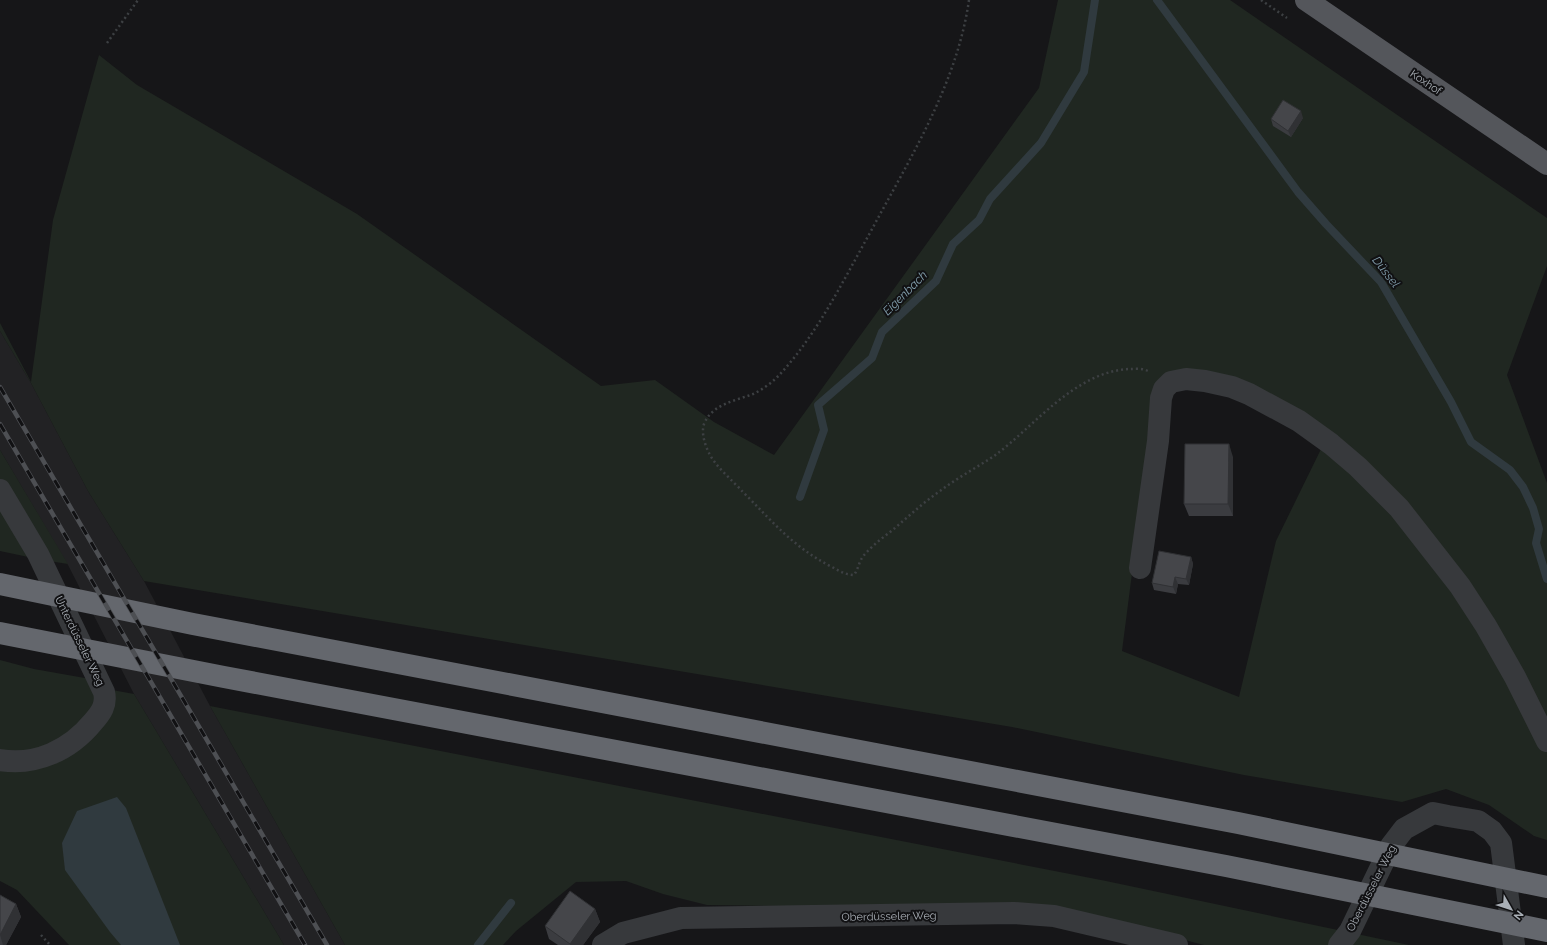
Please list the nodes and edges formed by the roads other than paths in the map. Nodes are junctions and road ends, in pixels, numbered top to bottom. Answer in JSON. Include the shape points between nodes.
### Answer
{"nodes":[{"id":1,"x":1306,"y":0,"type":"edge"},
{"id":2,"x":1547,"y":164,"type":"edge"},
{"id":3,"x":0,"y":490,"type":"edge"},
{"id":4,"x":1140,"y":568,"type":"dead end"},
{"id":5,"x":0,"y":584,"type":"edge"},
{"id":6,"x":8,"y":634,"type":"edge"},
{"id":7,"x":1547,"y":741,"type":"edge"},
{"id":8,"x":0,"y":760,"type":"edge"},
{"id":9,"x":1547,"y":887,"type":"edge"},
{"id":10,"x":1547,"y":931,"type":"edge"},
{"id":11,"x":603,"y":945,"type":"edge"},
{"id":12,"x":1177,"y":945,"type":"edge"},
{"id":13,"x":1340,"y":945,"type":"edge"},
{"id":14,"x":1514,"y":945,"type":"edge"}],
"edges":[{"from":1,"to":2,"type":"main road","name":"Koxhof"},
{"from":3,"to":8,"type":"street","name":"Unterdüsseler Weg","via":[[38,554],[106,699],[93,722],[64,748],[35,759]]},
{"from":4,"to":7,"type":"street","via":[[1164,389],[1171,382],[1186,379],[1232,387],[1249,394],[1299,421],[1331,444],[1399,508],[1460,586],[1486,626]]},
{"from":5,"to":9,"type":"highway","via":[[193,624],[1238,823]]},
{"from":6,"to":10,"type":"highway","via":[[1226,866]]},
{"from":11,"to":12,"type":"street","name":"Oberdüsseler Weg","via":[[623,933],[681,918],[1014,913],[1054,916]]},
{"from":13,"to":14,"type":"street","name":"Oberdüsseler Weg","via":[[1350,931],[1391,846],[1404,829],[1433,814],[1478,821],[1492,831],[1502,843]]}]}
